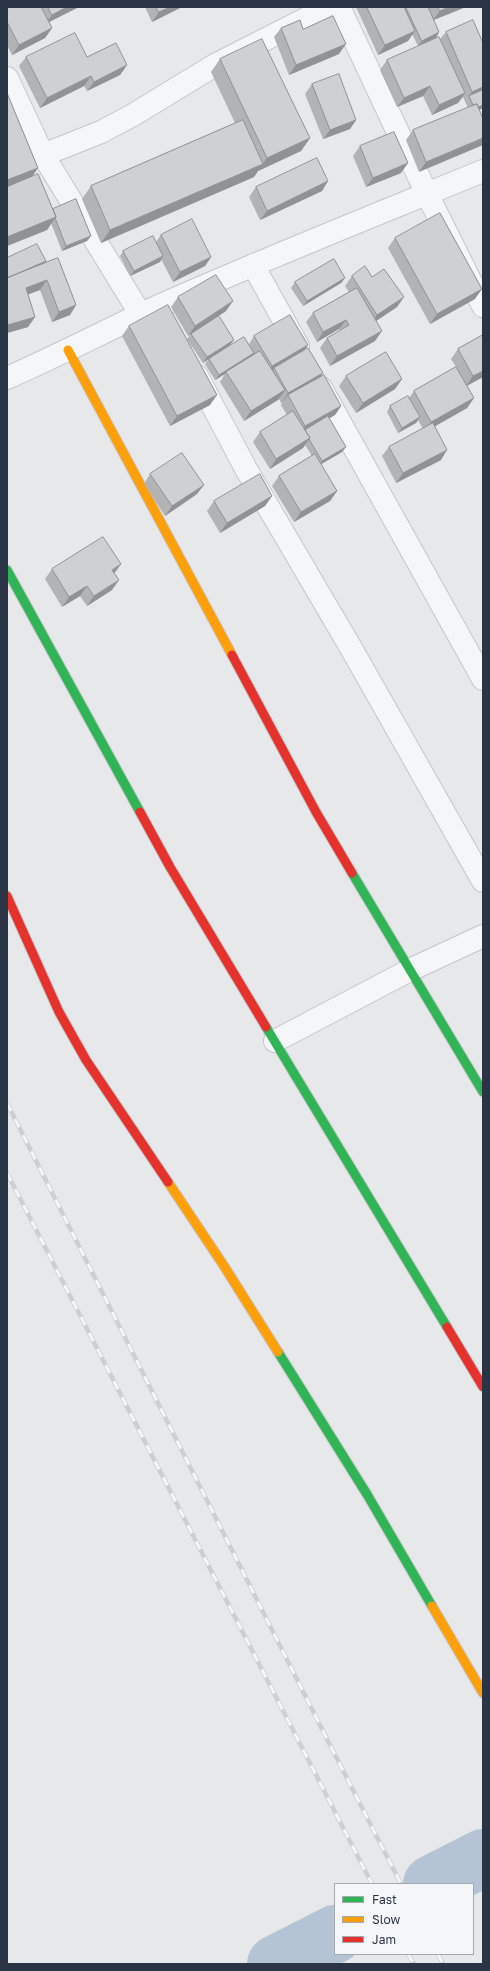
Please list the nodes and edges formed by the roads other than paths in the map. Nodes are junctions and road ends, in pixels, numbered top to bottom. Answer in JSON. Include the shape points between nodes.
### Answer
{"nodes":[{"id":1,"x":330,"y":7,"type":"edge"},
{"id":2,"x":339,"y":7,"type":"edge"},
{"id":3,"x":7,"y":78,"type":"edge"},
{"id":4,"x":43,"y":155,"type":"junction"},
{"id":5,"x":483,"y":171,"type":"edge"},
{"id":6,"x":427,"y":194,"type":"junction"},
{"id":7,"x":253,"y":265,"type":"junction"},
{"id":8,"x":483,"y":306,"type":"edge"},
{"id":9,"x":156,"y":313,"type":"junction"},
{"id":10,"x":68,"y":350,"type":"junction"},
{"id":11,"x":186,"y":355,"type":"edge"},
{"id":12,"x":7,"y":378,"type":"edge"},
{"id":13,"x":7,"y":570,"type":"edge"},
{"id":14,"x":483,"y":679,"type":"edge"},
{"id":15,"x":483,"y":880,"type":"edge"},
{"id":16,"x":7,"y":896,"type":"edge"},
{"id":17,"x":483,"y":936,"type":"edge"},
{"id":18,"x":410,"y":970,"type":"junction"},
{"id":19,"x":275,"y":1041,"type":"junction"},
{"id":20,"x":483,"y":1092,"type":"edge"},
{"id":21,"x":483,"y":1387,"type":"edge"},
{"id":22,"x":483,"y":1694,"type":"edge"}],
"edges":[{"from":1,"to":4,"type":"street","via":[[215,65],[101,132]]},
{"from":2,"to":6,"type":"street"},
{"from":3,"to":4,"type":"street"},
{"from":4,"to":9,"type":"street"},
{"from":5,"to":6,"type":"street"},
{"from":6,"to":7,"type":"street"},
{"from":6,"to":8,"type":"street"},
{"from":7,"to":9,"type":"street"},
{"from":7,"to":14,"type":"street"},
{"from":9,"to":10,"type":"street"},
{"from":10,"to":12,"type":"street"},
{"from":10,"to":18,"type":"street","via":[[316,812]]},
{"from":11,"to":15,"type":"street","via":[[246,468]]},
{"from":13,"to":19,"type":"street","via":[[170,867]]},
{"from":16,"to":22,"type":"street","via":[[59,1012],[86,1060],[224,1266],[368,1496]]},
{"from":17,"to":18,"type":"street"},
{"from":18,"to":19,"type":"street"},
{"from":18,"to":20,"type":"street"},
{"from":19,"to":21,"type":"street"}]}
